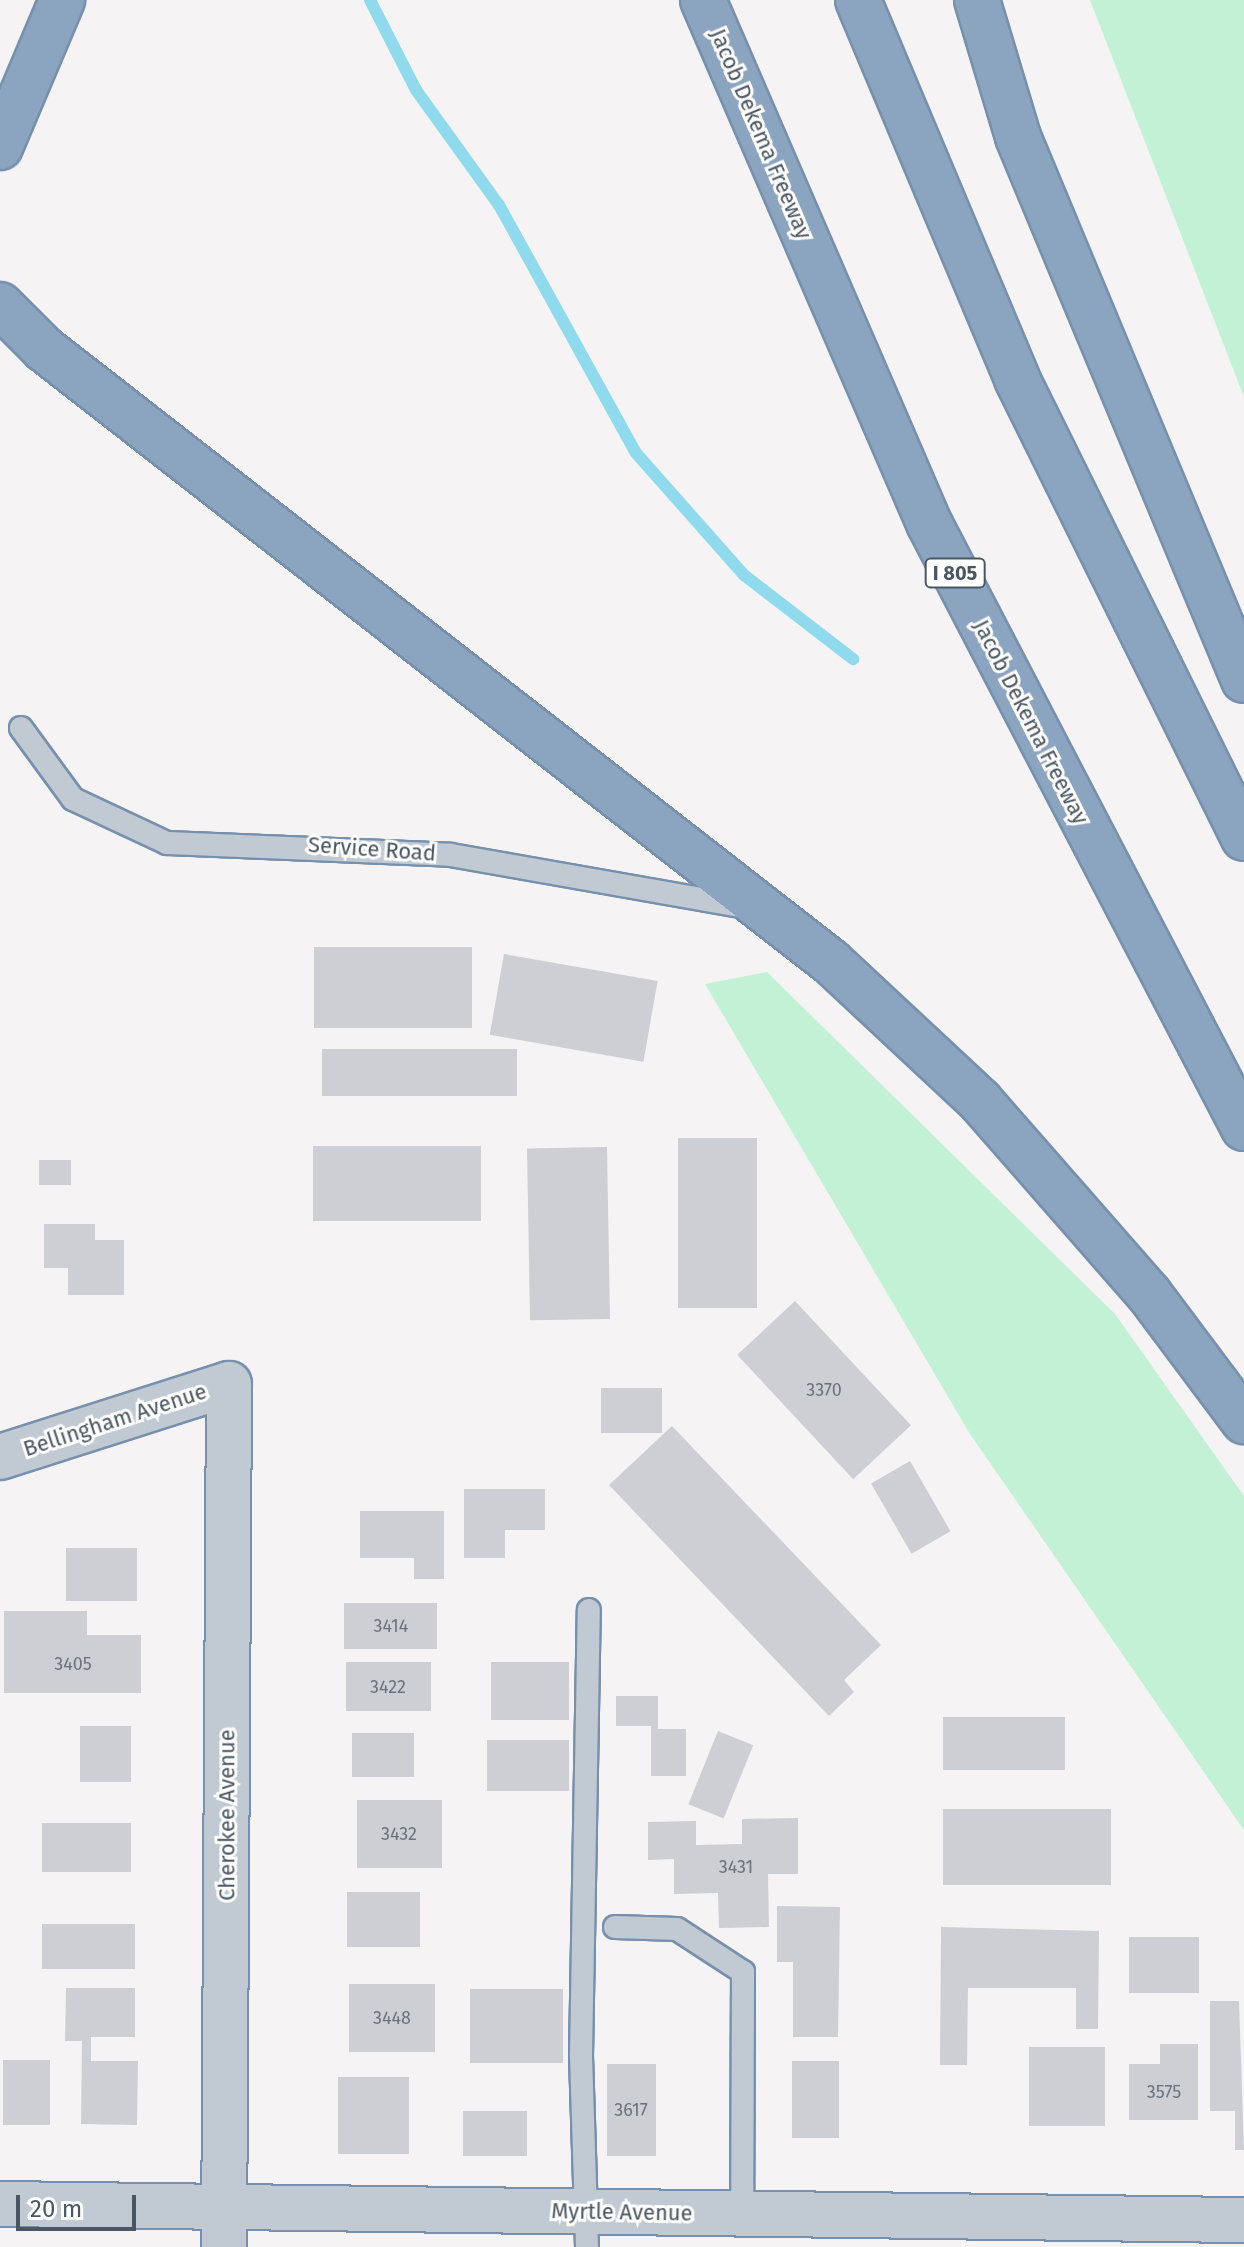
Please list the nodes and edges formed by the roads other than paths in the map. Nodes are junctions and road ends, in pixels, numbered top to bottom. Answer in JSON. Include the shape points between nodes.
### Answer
{"nodes":[{"id":1,"x":62,"y":0,"type":"edge"},
{"id":2,"x":703,"y":0,"type":"edge"},
{"id":3,"x":858,"y":0,"type":"edge"},
{"id":4,"x":977,"y":0,"type":"edge"},
{"id":5,"x":0,"y":147,"type":"edge"},
{"id":6,"x":0,"y":305,"type":"edge"},
{"id":7,"x":1244,"y":680,"type":"edge"},
{"id":8,"x":21,"y":728,"type":"dead end"},
{"id":9,"x":1244,"y":838,"type":"edge"},
{"id":10,"x":764,"y":910,"type":"junction"},
{"id":11,"x":1244,"y":1128,"type":"edge"},
{"id":12,"x":229,"y":1384,"type":"joint"},
{"id":13,"x":1244,"y":1421,"type":"edge"},
{"id":14,"x":0,"y":1457,"type":"edge"},
{"id":15,"x":589,"y":1610,"type":"dead end"},
{"id":16,"x":615,"y":1927,"type":"dead end"},
{"id":17,"x":0,"y":2204,"type":"edge"},
{"id":18,"x":742,"y":2213,"type":"junction"},
{"id":19,"x":1244,"y":2220,"type":"edge"},
{"id":20,"x":224,"y":2227,"type":"edge"},
{"id":21,"x":587,"y":2229,"type":"edge"},
{"id":22,"x":924,"y":2231,"type":"edge"}],
"edges":[{"from":1,"to":5,"type":"highway"},
{"from":2,"to":11,"type":"highway","name":"Jacob Dekema Freeway","number":"I 805","via":[[929,523]]},
{"from":3,"to":9,"type":"highway","via":[[1017,379]]},
{"from":4,"to":7,"type":"highway","via":[[1018,137]]},
{"from":6,"to":10,"type":"highway","via":[[44,349]]},
{"from":8,"to":10,"type":"lane","name":"Service Road","via":[[73,799],[167,843],[451,855]]},
{"from":10,"to":13,"type":"highway","via":[[980,1101],[1149,1294]]},
{"from":12,"to":14,"type":"street","name":"Bellingham Avenue"},
{"from":12,"to":20,"type":"street","name":"Cherokee Avenue"},
{"from":15,"to":21,"type":"lane","via":[[581,2056]]},
{"from":16,"to":18,"type":"lane","via":[[677,1929],[743,1972]]},
{"from":17,"to":20,"type":"street","name":"Myrtle Avenue"},
{"from":18,"to":21,"type":"street","name":"Myrtle Avenue"},
{"from":18,"to":22,"type":"street","name":"Myrtle Avenue"},
{"from":19,"to":22,"type":"street","name":"Myrtle Avenue"},
{"from":20,"to":21,"type":"street","name":"Myrtle Avenue"}]}
